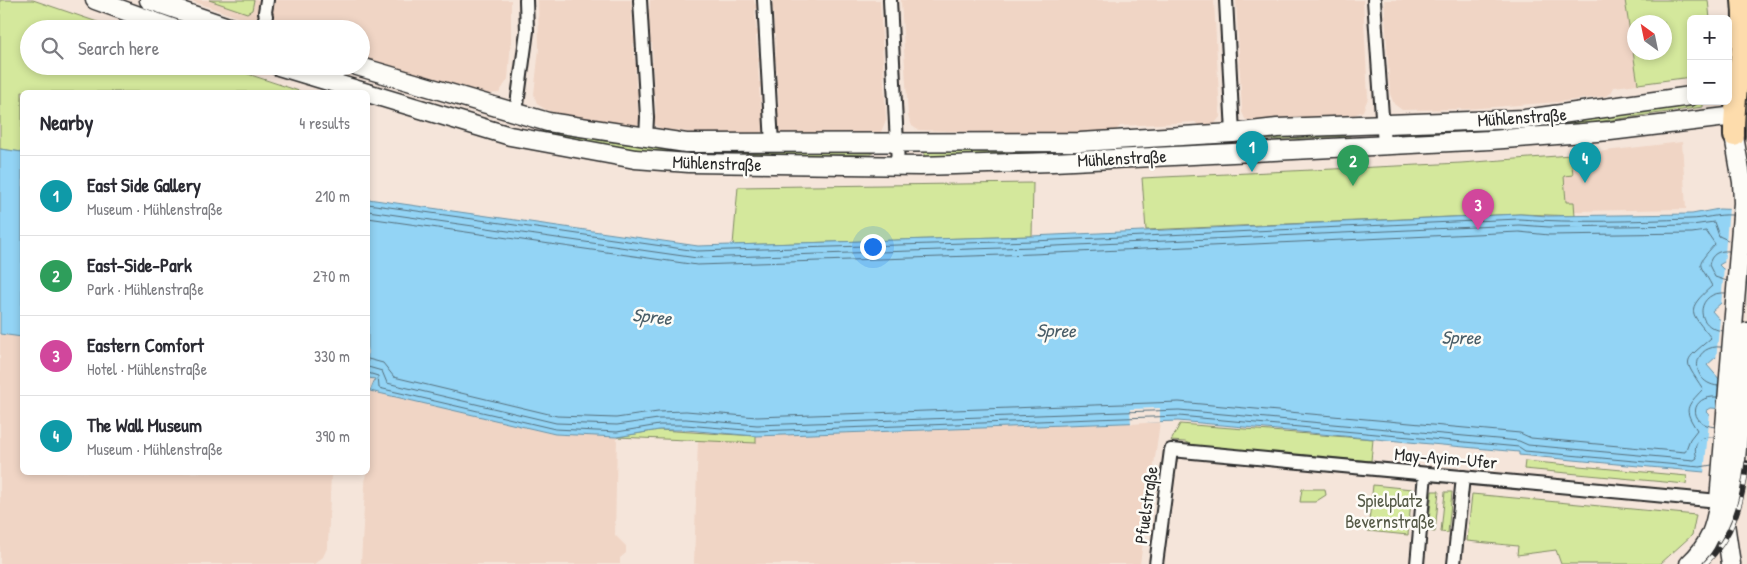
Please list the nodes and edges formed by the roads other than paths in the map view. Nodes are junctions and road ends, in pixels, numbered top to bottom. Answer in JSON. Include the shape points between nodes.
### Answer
{"nodes":[{"id":1,"x":95,"y":0,"type":"edge"},
{"id":2,"x":149,"y":0,"type":"edge"},
{"id":3,"x":267,"y":0,"type":"edge"},
{"id":4,"x":526,"y":0,"type":"edge"},
{"id":5,"x":640,"y":0,"type":"edge"},
{"id":6,"x":764,"y":0,"type":"edge"},
{"id":7,"x":890,"y":0,"type":"edge"},
{"id":8,"x":1226,"y":0,"type":"edge"},
{"id":9,"x":1374,"y":0,"type":"edge"},
{"id":10,"x":1742,"y":0,"type":"edge"},
{"id":11,"x":150,"y":20,"type":"edge"},
{"id":12,"x":208,"y":20,"type":"edge"},
{"id":13,"x":264,"y":20,"type":"edge"},
{"id":14,"x":370,"y":70,"type":"edge"},
{"id":15,"x":308,"y":75,"type":"edge"},
{"id":16,"x":1738,"y":88,"type":"edge"},
{"id":17,"x":358,"y":90,"type":"edge"},
{"id":18,"x":370,"y":94,"type":"edge"},
{"id":19,"x":1687,"y":97,"type":"edge"},
{"id":20,"x":516,"y":112,"type":"junction"},
{"id":21,"x":1741,"y":115,"type":"edge"},
{"id":22,"x":1382,"y":123,"type":"junction"},
{"id":23,"x":1233,"y":134,"type":"junction"},
{"id":24,"x":510,"y":136,"type":"junction"},
{"id":25,"x":1734,"y":136,"type":"joint"},
{"id":26,"x":646,"y":138,"type":"junction"},
{"id":27,"x":772,"y":144,"type":"junction"},
{"id":28,"x":898,"y":144,"type":"junction"},
{"id":29,"x":1384,"y":145,"type":"junction"},
{"id":30,"x":898,"y":165,"type":"junction"},
{"id":31,"x":1747,"y":332,"type":"edge"},
{"id":32,"x":1171,"y":450,"type":"joint"},
{"id":33,"x":1425,"y":474,"type":"junction"},
{"id":34,"x":1728,"y":476,"type":"junction"},
{"id":35,"x":1463,"y":477,"type":"junction"},
{"id":36,"x":1725,"y":500,"type":"junction"},
{"id":37,"x":1156,"y":564,"type":"edge"},
{"id":38,"x":1417,"y":564,"type":"edge"},
{"id":39,"x":1454,"y":564,"type":"edge"},
{"id":40,"x":1688,"y":564,"type":"edge"},
{"id":41,"x":1731,"y":564,"type":"edge"}],
"edges":[{"from":1,"to":11,"type":"main road"},
{"from":2,"to":12,"type":"main road"},
{"from":3,"to":13,"type":"street"},
{"from":4,"to":20,"type":"street","via":[[528,31]]},
{"from":5,"to":26,"type":"street"},
{"from":6,"to":27,"type":"street"},
{"from":7,"to":28,"type":"street"},
{"from":8,"to":23,"type":"street"},
{"from":9,"to":22,"type":"street"},
{"from":10,"to":16,"type":"main road","via":[[1745,26]]},
{"from":14,"to":20,"type":"main road","name":"Mühlenstraße"},
{"from":15,"to":17,"type":"main road","name":"Mühlenstraße"},
{"from":16,"to":21,"type":"main road"},
{"from":18,"to":24,"type":"main road","name":"Mühlenstraße"},
{"from":19,"to":22,"type":"main road","name":"Mühlenstraße","via":[[1524,118]]},
{"from":20,"to":24,"type":"main road"},
{"from":20,"to":26,"type":"main road","name":"Mühlenstraße","via":[[548,122]]},
{"from":21,"to":25,"type":"main road"},
{"from":21,"to":29,"type":"main road","name":"Mühlenstraße","via":[[1600,131]]},
{"from":22,"to":23,"type":"main road","name":"Mühlenstraße","via":[[1278,128]]},
{"from":22,"to":29,"type":"street"},
{"from":23,"to":28,"type":"main road","name":"Mühlenstraße","via":[[1066,143]]},
{"from":24,"to":30,"type":"main road","name":"Mühlenstraße","via":[[653,161]]},
{"from":25,"to":34,"type":"main road","via":[[1743,203]]},
{"from":26,"to":27,"type":"main road","name":"Mühlenstraße","via":[[686,143]]},
{"from":27,"to":28,"type":"main road","name":"Mühlenstraße"},
{"from":28,"to":30,"type":"street"},
{"from":29,"to":30,"type":"main road","name":"Mühlenstraße","via":[[1053,162]]},
{"from":31,"to":34,"type":"main road"},
{"from":32,"to":33,"type":"street","name":"May-Ayim-Ufer"},
{"from":32,"to":37,"type":"street","name":"Pfuelstraße"},
{"from":33,"to":35,"type":"street","name":"May-Ayim-Ufer"},
{"from":33,"to":38,"type":"street"},
{"from":34,"to":36,"type":"main road"},
{"from":35,"to":36,"type":"street","name":"May-Ayim-Ufer"},
{"from":35,"to":39,"type":"street"},
{"from":36,"to":40,"type":"main road","via":[[1714,531],[1700,553]]},
{"from":36,"to":41,"type":"main road"}]}
